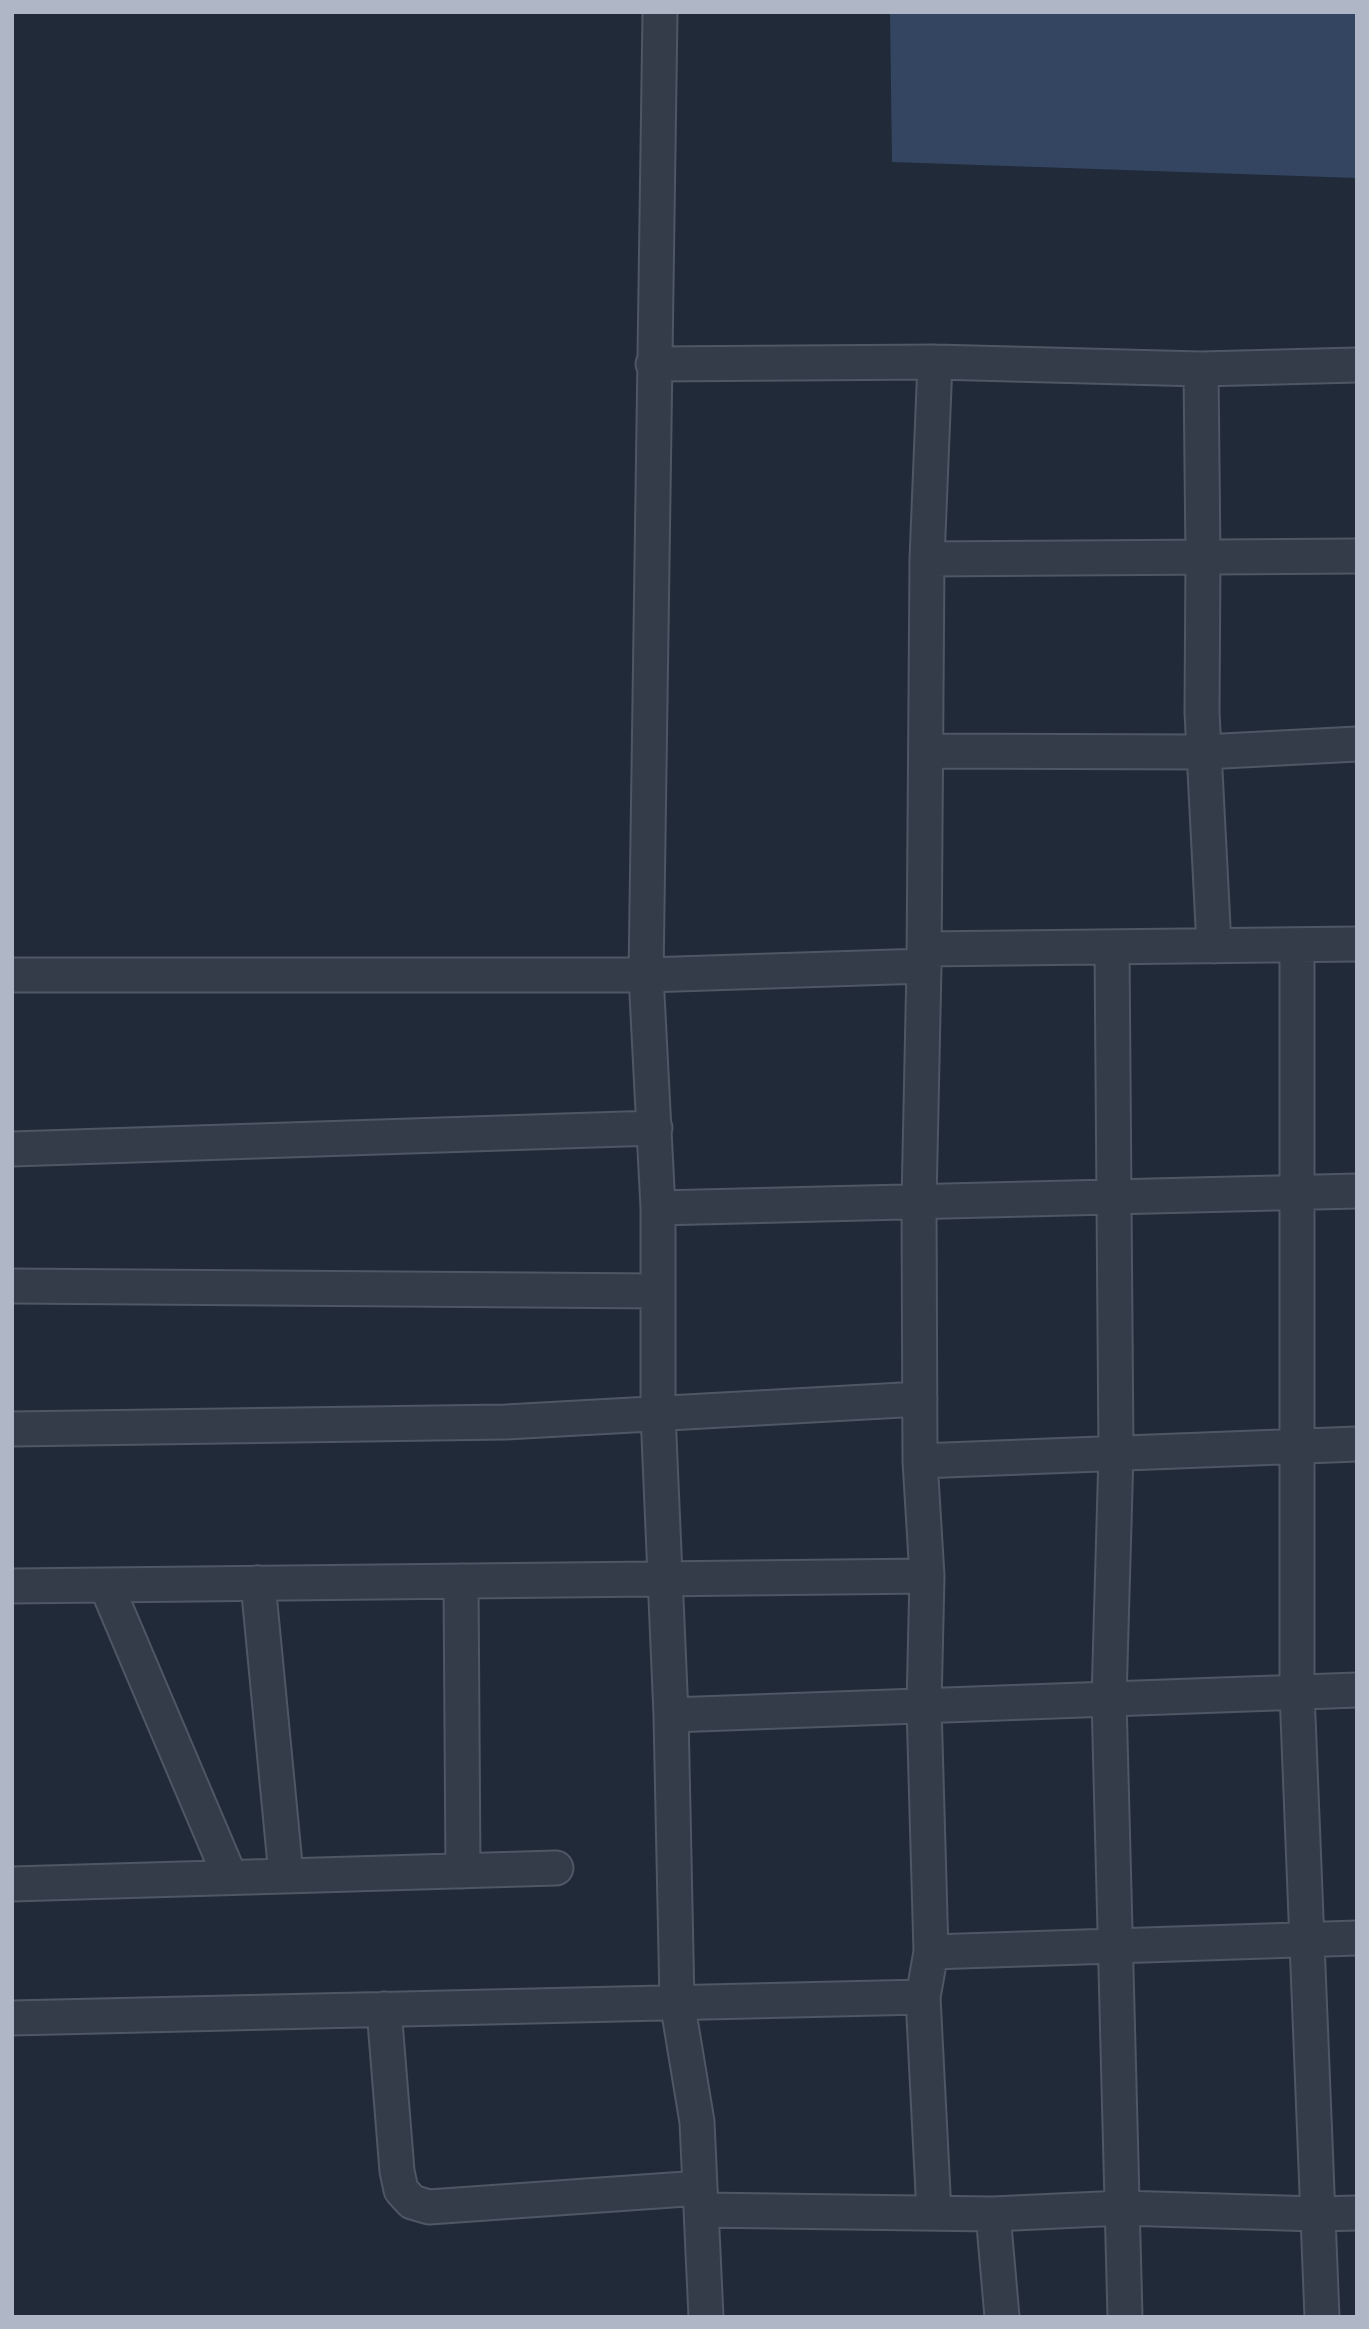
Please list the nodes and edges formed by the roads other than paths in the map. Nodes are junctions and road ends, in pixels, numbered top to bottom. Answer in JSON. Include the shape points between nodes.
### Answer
{"nodes":[{"id":1,"x":660,"y":12,"type":"edge"},
{"id":2,"x":935,"y":362,"type":"junction"},
{"id":3,"x":653,"y":364,"type":"junction"},
{"id":4,"x":1357,"y":365,"type":"edge"},
{"id":5,"x":1201,"y":369,"type":"junction"},
{"id":6,"x":1357,"y":556,"type":"edge"},
{"id":7,"x":1203,"y":558,"type":"junction"},
{"id":8,"x":927,"y":559,"type":"junction"},
{"id":9,"x":1357,"y":744,"type":"edge"},
{"id":10,"x":926,"y":751,"type":"junction"},
{"id":11,"x":1204,"y":752,"type":"junction"},
{"id":12,"x":1357,"y":944,"type":"edge"},
{"id":13,"x":1297,"y":945,"type":"junction"},
{"id":14,"x":1214,"y":946,"type":"junction"},
{"id":15,"x":1112,"y":947,"type":"junction"},
{"id":16,"x":924,"y":958,"type":"junction"},
{"id":17,"x":12,"y":975,"type":"edge"},
{"id":18,"x":646,"y":975,"type":"junction"},
{"id":19,"x":655,"y":1128,"type":"junction"},
{"id":20,"x":12,"y":1149,"type":"edge"},
{"id":21,"x":1357,"y":1191,"type":"edge"},
{"id":22,"x":1297,"y":1192,"type":"junction"},
{"id":23,"x":1115,"y":1197,"type":"junction"},
{"id":24,"x":919,"y":1202,"type":"junction"},
{"id":25,"x":658,"y":1208,"type":"junction"},
{"id":26,"x":12,"y":1286,"type":"edge"},
{"id":27,"x":658,"y":1291,"type":"junction"},
{"id":28,"x":920,"y":1399,"type":"junction"},
{"id":29,"x":658,"y":1413,"type":"junction"},
{"id":30,"x":12,"y":1429,"type":"edge"},
{"id":31,"x":1357,"y":1444,"type":"edge"},
{"id":32,"x":1296,"y":1447,"type":"junction"},
{"id":33,"x":1116,"y":1454,"type":"junction"},
{"id":34,"x":920,"y":1461,"type":"junction"},
{"id":35,"x":927,"y":1576,"type":"junction"},
{"id":36,"x":664,"y":1579,"type":"junction"},
{"id":37,"x":461,"y":1581,"type":"junction"},
{"id":38,"x":258,"y":1583,"type":"junction"},
{"id":39,"x":12,"y":1586,"type":"edge"},
{"id":40,"x":106,"y":1586,"type":"junction"},
{"id":41,"x":1357,"y":1690,"type":"edge"},
{"id":42,"x":1297,"y":1692,"type":"junction"},
{"id":43,"x":1109,"y":1699,"type":"junction"},
{"id":44,"x":924,"y":1706,"type":"junction"},
{"id":45,"x":671,"y":1715,"type":"junction"},
{"id":46,"x":556,"y":1868,"type":"dead end"},
{"id":47,"x":463,"y":1871,"type":"junction"},
{"id":48,"x":286,"y":1875,"type":"junction"},
{"id":49,"x":230,"y":1877,"type":"junction"},
{"id":50,"x":12,"y":1884,"type":"edge"},
{"id":51,"x":1357,"y":1938,"type":"edge"},
{"id":52,"x":1306,"y":1940,"type":"junction"},
{"id":53,"x":1115,"y":1946,"type":"junction"},
{"id":54,"x":931,"y":1952,"type":"junction"},
{"id":55,"x":923,"y":1997,"type":"junction"},
{"id":56,"x":677,"y":2001,"type":"junction"},
{"id":57,"x":384,"y":2009,"type":"junction"},
{"id":58,"x":12,"y":2018,"type":"edge"},
{"id":59,"x":701,"y":2199,"type":"junction"},
{"id":60,"x":1122,"y":2208,"type":"junction"},
{"id":61,"x":934,"y":2213,"type":"junction"},
{"id":62,"x":1357,"y":2213,"type":"edge"},
{"id":63,"x":993,"y":2214,"type":"junction"},
{"id":64,"x":1317,"y":2214,"type":"junction"},
{"id":65,"x":706,"y":2317,"type":"edge"},
{"id":66,"x":1002,"y":2317,"type":"edge"},
{"id":67,"x":1125,"y":2317,"type":"edge"},
{"id":68,"x":1322,"y":2317,"type":"edge"}],
"edges":[{"from":1,"to":3,"type":"street"},
{"from":2,"to":3,"type":"street"},
{"from":2,"to":5,"type":"street"},
{"from":2,"to":8,"type":"street"},
{"from":3,"to":18,"type":"street"},
{"from":4,"to":5,"type":"street"},
{"from":5,"to":7,"type":"street"},
{"from":6,"to":7,"type":"street"},
{"from":7,"to":8,"type":"street"},
{"from":7,"to":11,"type":"street"},
{"from":8,"to":10,"type":"street"},
{"from":9,"to":11,"type":"street"},
{"from":10,"to":11,"type":"street"},
{"from":10,"to":16,"type":"street"},
{"from":11,"to":14,"type":"street"},
{"from":12,"to":13,"type":"street"},
{"from":13,"to":14,"type":"street"},
{"from":13,"to":22,"type":"street"},
{"from":14,"to":15,"type":"street"},
{"from":15,"to":16,"type":"street"},
{"from":15,"to":23,"type":"street"},
{"from":16,"to":18,"type":"street"},
{"from":16,"to":24,"type":"street"},
{"from":17,"to":18,"type":"street"},
{"from":18,"to":19,"type":"street"},
{"from":19,"to":20,"type":"street"},
{"from":19,"to":25,"type":"street"},
{"from":21,"to":22,"type":"street"},
{"from":22,"to":23,"type":"street"},
{"from":22,"to":32,"type":"street"},
{"from":23,"to":24,"type":"street"},
{"from":23,"to":33,"type":"street"},
{"from":24,"to":25,"type":"street"},
{"from":24,"to":28,"type":"street"},
{"from":25,"to":27,"type":"street"},
{"from":26,"to":27,"type":"street"},
{"from":27,"to":29,"type":"street"},
{"from":28,"to":29,"type":"street"},
{"from":28,"to":34,"type":"street"},
{"from":29,"to":30,"type":"street","via":[[506,1422]]},
{"from":29,"to":36,"type":"street"},
{"from":31,"to":32,"type":"street"},
{"from":32,"to":33,"type":"street"},
{"from":32,"to":42,"type":"street"},
{"from":33,"to":34,"type":"street"},
{"from":33,"to":43,"type":"street"},
{"from":34,"to":35,"type":"street"},
{"from":35,"to":36,"type":"street"},
{"from":35,"to":44,"type":"street"},
{"from":36,"to":37,"type":"street"},
{"from":36,"to":45,"type":"street"},
{"from":37,"to":38,"type":"street"},
{"from":37,"to":47,"type":"street"},
{"from":38,"to":40,"type":"street"},
{"from":38,"to":48,"type":"street"},
{"from":39,"to":40,"type":"street"},
{"from":40,"to":49,"type":"street"},
{"from":41,"to":42,"type":"street"},
{"from":42,"to":43,"type":"street"},
{"from":42,"to":52,"type":"street"},
{"from":43,"to":44,"type":"street"},
{"from":43,"to":53,"type":"street"},
{"from":44,"to":45,"type":"street"},
{"from":44,"to":54,"type":"street"},
{"from":45,"to":56,"type":"street"},
{"from":46,"to":47,"type":"street"},
{"from":47,"to":48,"type":"street"},
{"from":48,"to":49,"type":"street"},
{"from":49,"to":50,"type":"street"},
{"from":51,"to":52,"type":"street"},
{"from":52,"to":53,"type":"street"},
{"from":52,"to":64,"type":"street"},
{"from":53,"to":54,"type":"street"},
{"from":53,"to":60,"type":"street"},
{"from":54,"to":55,"type":"street"},
{"from":55,"to":56,"type":"street"},
{"from":55,"to":61,"type":"street"},
{"from":56,"to":57,"type":"street"},
{"from":56,"to":59,"type":"street","via":[[697,2122]]},
{"from":57,"to":58,"type":"street"},
{"from":57,"to":59,"type":"street","via":[[397,2171],[401,2190],[412,2202],[429,2207]]},
{"from":59,"to":61,"type":"street"},
{"from":59,"to":65,"type":"street"},
{"from":60,"to":63,"type":"street"},
{"from":60,"to":64,"type":"street"},
{"from":60,"to":67,"type":"street"},
{"from":61,"to":63,"type":"street"},
{"from":62,"to":64,"type":"street"},
{"from":63,"to":66,"type":"street"},
{"from":64,"to":68,"type":"street"}]}
